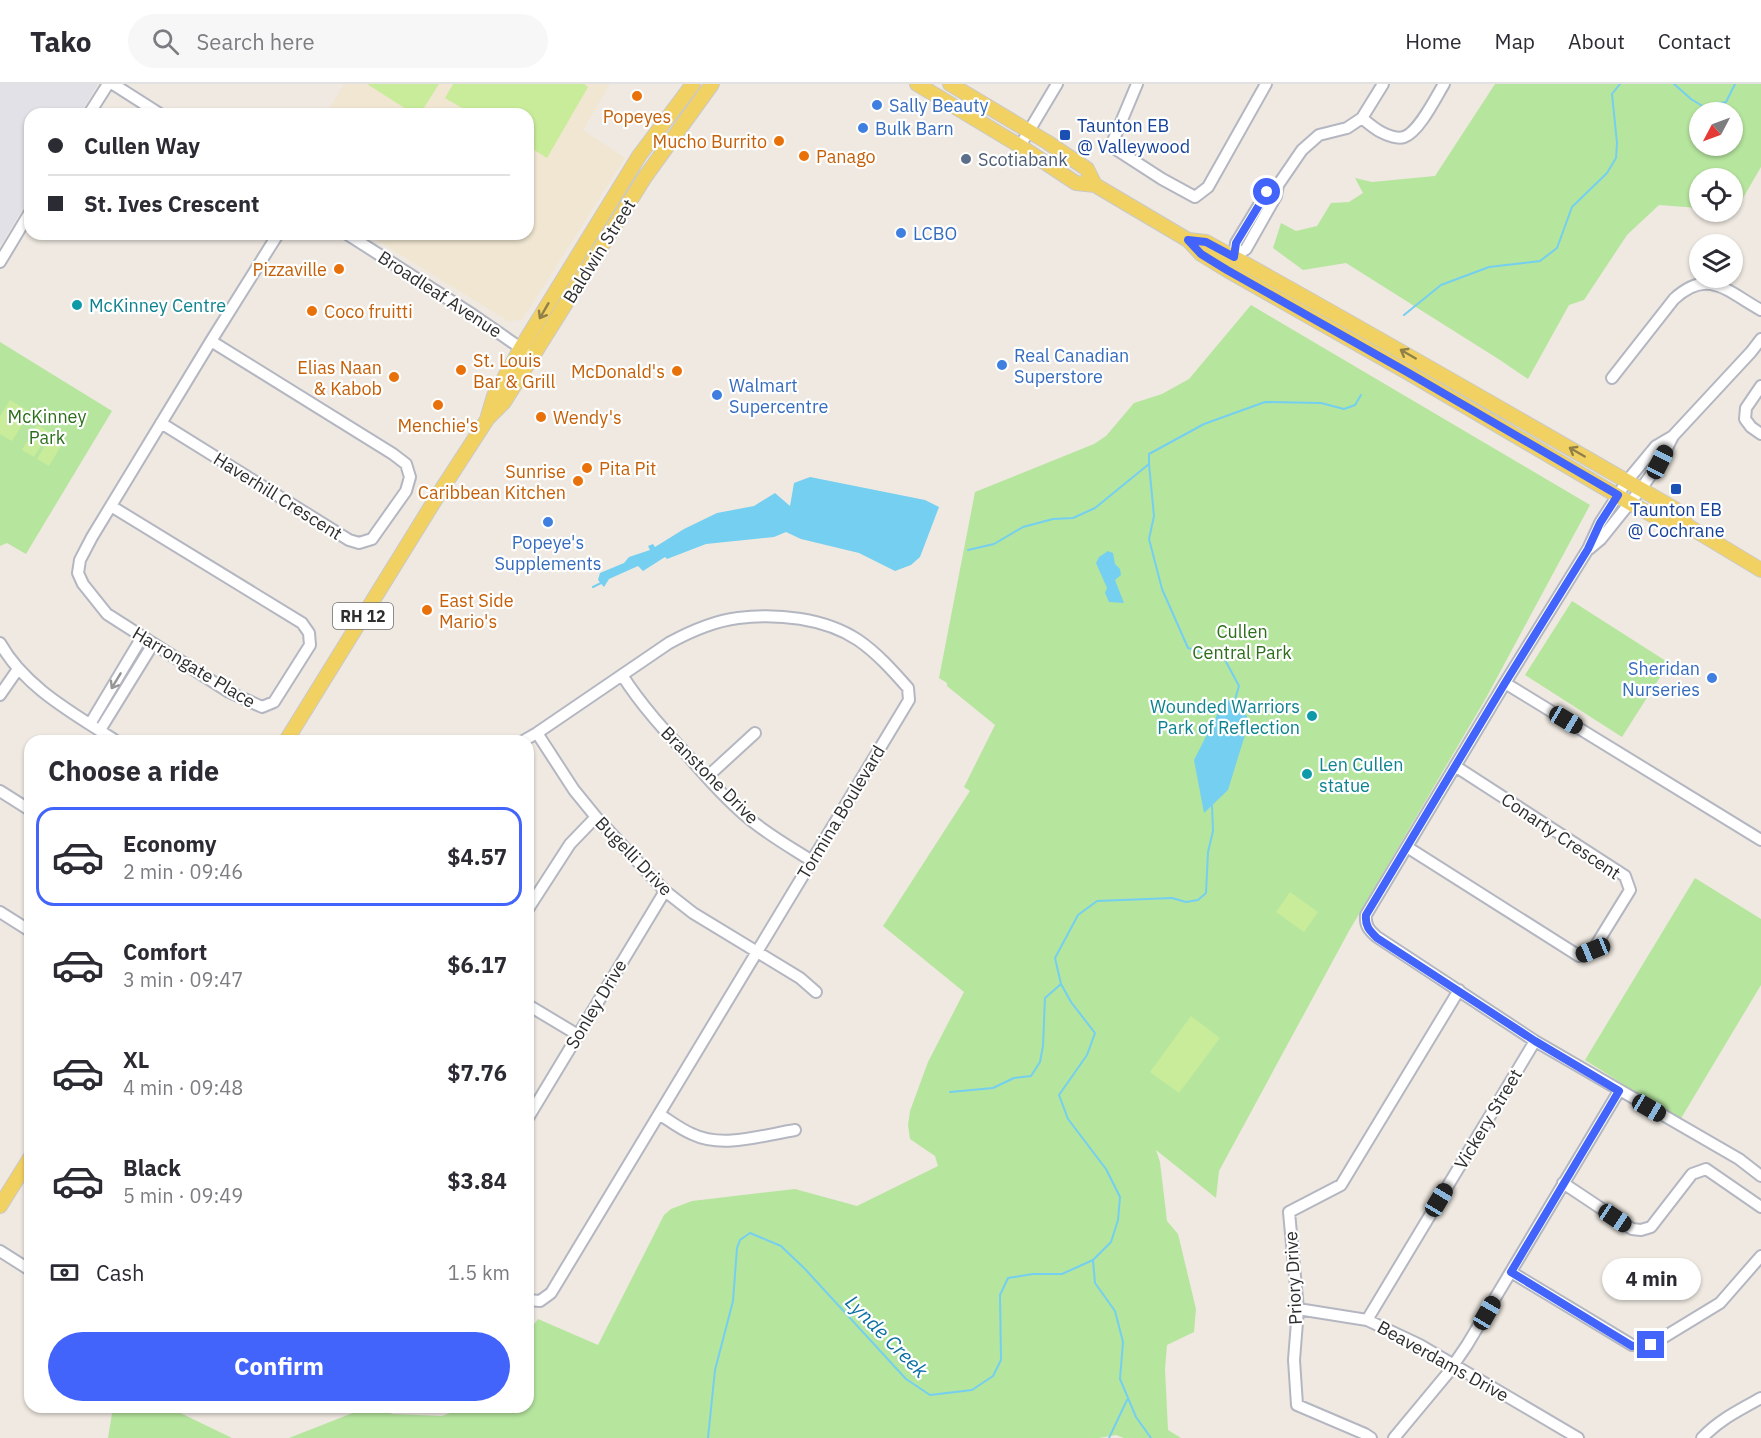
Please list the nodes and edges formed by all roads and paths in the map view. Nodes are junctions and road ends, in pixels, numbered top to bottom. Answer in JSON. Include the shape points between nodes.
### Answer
{"nodes":[{"id":1,"x":108,"y":84,"type":"edge"},
{"id":2,"x":113,"y":84,"type":"edge"},
{"id":3,"x":693,"y":84,"type":"edge"},
{"id":4,"x":712,"y":84,"type":"edge"},
{"id":5,"x":917,"y":84,"type":"edge"},
{"id":6,"x":950,"y":84,"type":"edge"},
{"id":7,"x":1057,"y":84,"type":"edge"},
{"id":8,"x":1137,"y":84,"type":"edge"},
{"id":9,"x":1266,"y":84,"type":"edge"},
{"id":10,"x":1383,"y":84,"type":"edge"},
{"id":11,"x":1444,"y":84,"type":"edge"},
{"id":12,"x":93,"y":108,"type":"edge"},
{"id":13,"x":151,"y":108,"type":"edge"},
{"id":14,"x":1362,"y":118,"type":"junction"},
{"id":15,"x":1029,"y":131,"type":"junction"},
{"id":16,"x":1020,"y":146,"type":"junction"},
{"id":17,"x":1095,"y":185,"type":"junction"},
{"id":18,"x":24,"y":222,"type":"edge"},
{"id":19,"x":274,"y":240,"type":"edge"},
{"id":20,"x":355,"y":240,"type":"edge"},
{"id":21,"x":1188,"y":240,"type":"junction"},
{"id":22,"x":1234,"y":257,"type":"junction"},
{"id":23,"x":0,"y":262,"type":"edge"},
{"id":24,"x":1761,"y":310,"type":"edge"},
{"id":25,"x":1761,"y":339,"type":"edge"},
{"id":26,"x":211,"y":341,"type":"junction"},
{"id":27,"x":521,"y":348,"type":"junction"},
{"id":28,"x":533,"y":356,"type":"junction"},
{"id":29,"x":1612,"y":378,"type":"dead end"},
{"id":30,"x":1761,"y":386,"type":"edge"},
{"id":31,"x":488,"y":418,"type":"junction"},
{"id":32,"x":161,"y":423,"type":"junction"},
{"id":33,"x":1761,"y":434,"type":"edge"},
{"id":34,"x":1673,"y":436,"type":"junction"},
{"id":35,"x":1627,"y":481,"type":"junction"},
{"id":36,"x":1641,"y":489,"type":"junction"},
{"id":37,"x":1624,"y":499,"type":"junction"},
{"id":38,"x":111,"y":506,"type":"junction"},
{"id":39,"x":1688,"y":526,"type":"junction"},
{"id":40,"x":1761,"y":570,"type":"edge"},
{"id":41,"x":142,"y":637,"type":"junction"},
{"id":42,"x":0,"y":643,"type":"edge"},
{"id":43,"x":153,"y":644,"type":"junction"},
{"id":44,"x":18,"y":669,"type":"junction"},
{"id":45,"x":622,"y":675,"type":"junction"},
{"id":46,"x":1505,"y":683,"type":"junction"},
{"id":47,"x":0,"y":695,"type":"edge"},
{"id":48,"x":95,"y":727,"type":"junction"},
{"id":49,"x":537,"y":733,"type":"junction"},
{"id":50,"x":755,"y":733,"type":"dead end"},
{"id":51,"x":107,"y":735,"type":"edge"},
{"id":52,"x":290,"y":735,"type":"edge"},
{"id":53,"x":533,"y":735,"type":"edge"},
{"id":54,"x":1455,"y":766,"type":"junction"},
{"id":55,"x":707,"y":777,"type":"junction"},
{"id":56,"x":0,"y":791,"type":"edge"},
{"id":57,"x":24,"y":806,"type":"edge"},
{"id":58,"x":596,"y":817,"type":"junction"},
{"id":59,"x":1761,"y":840,"type":"edge"},
{"id":60,"x":1407,"y":847,"type":"junction"},
{"id":61,"x":812,"y":861,"type":"junction"},
{"id":62,"x":665,"y":891,"type":"junction"},
{"id":63,"x":534,"y":900,"type":"edge"},
{"id":64,"x":0,"y":912,"type":"edge"},
{"id":65,"x":24,"y":927,"type":"edge"},
{"id":66,"x":758,"y":952,"type":"junction"},
{"id":67,"x":1459,"y":990,"type":"junction"},
{"id":68,"x":816,"y":992,"type":"dead end"},
{"id":69,"x":534,"y":1009,"type":"edge"},
{"id":70,"x":578,"y":1035,"type":"junction"},
{"id":71,"x":1535,"y":1041,"type":"junction"},
{"id":72,"x":1619,"y":1091,"type":"junction"},
{"id":73,"x":534,"y":1108,"type":"edge"},
{"id":74,"x":659,"y":1114,"type":"junction"},
{"id":75,"x":795,"y":1130,"type":"dead end"},
{"id":76,"x":24,"y":1168,"type":"edge"},
{"id":77,"x":1761,"y":1176,"type":"edge"},
{"id":78,"x":1563,"y":1183,"type":"junction"},
{"id":79,"x":0,"y":1206,"type":"edge"},
{"id":80,"x":1761,"y":1207,"type":"edge"},
{"id":81,"x":0,"y":1251,"type":"edge"},
{"id":82,"x":1761,"y":1256,"type":"edge"},
{"id":83,"x":24,"y":1266,"type":"edge"},
{"id":84,"x":1511,"y":1272,"type":"junction"},
{"id":85,"x":534,"y":1300,"type":"edge"},
{"id":86,"x":1298,"y":1309,"type":"junction"},
{"id":87,"x":1367,"y":1320,"type":"junction"},
{"id":88,"x":1454,"y":1364,"type":"junction"},
{"id":89,"x":1761,"y":1398,"type":"edge"},
{"id":90,"x":1371,"y":1438,"type":"edge"},
{"id":91,"x":1394,"y":1438,"type":"edge"},
{"id":92,"x":1578,"y":1438,"type":"edge"},
{"id":93,"x":1702,"y":1438,"type":"edge"}],
"edges":[{"from":1,"to":12,"type":"street"},
{"from":2,"to":13,"type":"street"},
{"from":3,"to":27,"type":"main road","name":"Baldwin Street","number":"RH 12","one_way":true,"via":[[639,156]]},
{"from":4,"to":28,"type":"main road","name":"Baldwin Street","number":"RH 12","via":[[645,177]]},
{"from":5,"to":16,"type":"main road"},
{"from":6,"to":15,"type":"main road"},
{"from":7,"to":15,"type":"street"},
{"from":8,"to":9,"type":"street","via":[[1111,146],[1195,197],[1208,187]]},
{"from":10,"to":14,"type":"street"},
{"from":11,"to":14,"type":"street","via":[[1420,123],[1404,137],[1382,133]]},
{"from":14,"to":22,"type":"street","via":[[1347,128],[1319,135],[1302,150],[1278,185],[1267,192],[1236,243]]},
{"from":15,"to":16,"type":"street"},
{"from":15,"to":17,"type":"main road","via":[[1087,169]]},
{"from":16,"to":17,"type":"main road","via":[[1076,183]]},
{"from":17,"to":21,"type":"main road"},
{"from":18,"to":23,"type":"street"},
{"from":19,"to":26,"type":"street","name":"Harrongate Place"},
{"from":20,"to":27,"type":"street","name":"Broadleaf Avenue"},
{"from":21,"to":22,"type":"main road","via":[[1206,242]]},
{"from":21,"to":37,"type":"main road","via":[[1201,254],[1227,270]]},
{"from":35,"to":22,"type":"main road","one_way":true},
{"from":24,"to":29,"type":"street","via":[[1716,285],[1693,285],[1674,299]]},
{"from":25,"to":34,"type":"street"},
{"from":26,"to":32,"type":"street","name":"Harrongate Place"},
{"from":26,"to":32,"type":"street","name":"Haverhill Crescent","via":[[393,454],[406,464],[410,477],[406,491],[372,539],[359,543]]},
{"from":27,"to":28,"type":"street","name":"Broadleaf Avenue"},
{"from":27,"to":31,"type":"main road","name":"Baldwin Street","number":"RH 12","via":[[494,396]]},
{"from":28,"to":31,"type":"main road","name":"Baldwin Street","number":"RH 12","via":[[504,402]]},
{"from":30,"to":33,"type":"street","via":[[1746,408],[1745,419]]},
{"from":31,"to":52,"type":"main road","name":"Baldwin Street","number":"RH 12"},
{"from":32,"to":38,"type":"street","name":"Harrongate Place"},
{"from":34,"to":35,"type":"street","via":[[1656,446]]},
{"from":34,"to":36,"type":"street"},
{"from":35,"to":36,"type":"main road"},
{"from":35,"to":37,"type":"street"},
{"from":36,"to":37,"type":"street"},
{"from":36,"to":39,"type":"main road","via":[[1675,509]]},
{"from":37,"to":39,"type":"main road","via":[[1665,522]]},
{"from":37,"to":46,"type":"street","via":[[1600,523]]},
{"from":38,"to":41,"type":"street","name":"Harrongate Place","via":[[80,560],[78,573],[107,614]]},
{"from":38,"to":43,"type":"street","name":"Harrongate Place","via":[[302,623],[309,633],[310,645],[274,702],[262,707],[229,692]]},
{"from":39,"to":40,"type":"main road"},
{"from":41,"to":43,"type":"street","name":"Harrongate Place"},
{"from":41,"to":48,"type":"street","one_way":true},
{"from":42,"to":44,"type":"street"},
{"from":43,"to":48,"type":"street"},
{"from":44,"to":47,"type":"street"},
{"from":44,"to":48,"type":"street","via":[[60,705]]},
{"from":45,"to":49,"type":"street","name":"Tormina Boulevard"},
{"from":45,"to":55,"type":"street","name":"Branstone Drive","via":[[638,701]]},
{"from":45,"to":61,"type":"street","name":"Tormina Boulevard","via":[[692,631],[738,618],[811,621],[835,628],[874,652],[908,688],[909,700]]},
{"from":46,"to":54,"type":"street"},
{"from":46,"to":59,"type":"street"},
{"from":48,"to":51,"type":"street"},
{"from":49,"to":53,"type":"street","name":"Tormina Boulevard"},
{"from":49,"to":58,"type":"street","name":"Bugelli Drive"},
{"from":50,"to":55,"type":"street"},
{"from":54,"to":60,"type":"street"},
{"from":54,"to":60,"type":"street","name":"Conarty Crescent","via":[[1625,876],[1630,890],[1593,950],[1579,956]]},
{"from":55,"to":61,"type":"street","name":"Branstone Drive","via":[[746,816]]},
{"from":56,"to":57,"type":"street"},
{"from":58,"to":62,"type":"street","name":"Bugelli Drive"},
{"from":58,"to":63,"type":"street","via":[[570,844]]},
{"from":60,"to":67,"type":"street","via":[[1365,923],[1377,938]]},
{"from":61,"to":66,"type":"street","name":"Tormina Boulevard"},
{"from":62,"to":66,"type":"street","name":"Bugelli Drive","via":[[693,913]]},
{"from":62,"to":70,"type":"street","name":"Sonley Drive"},
{"from":64,"to":65,"type":"street"},
{"from":66,"to":68,"type":"street","name":"Bugelli Drive"},
{"from":66,"to":74,"type":"street","name":"Tormina Boulevard"},
{"from":67,"to":71,"type":"street"},
{"from":67,"to":86,"type":"street","name":"Priory Drive","via":[[1341,1185],[1289,1212]]},
{"from":69,"to":70,"type":"street"},
{"from":70,"to":73,"type":"street","name":"Sonley Drive"},
{"from":71,"to":72,"type":"street"},
{"from":71,"to":87,"type":"street","name":"Vickery Street"},
{"from":72,"to":77,"type":"street","via":[[1739,1159]]},
{"from":72,"to":78,"type":"street"},
{"from":74,"to":75,"type":"street","via":[[693,1135],[718,1141]]},
{"from":74,"to":85,"type":"street","name":"Tormina Boulevard","via":[[551,1293]]},
{"from":76,"to":79,"type":"main road"},
{"from":78,"to":80,"type":"street","via":[[1632,1229],[1651,1227],[1692,1174],[1706,1169]]},
{"from":78,"to":84,"type":"street"},
{"from":81,"to":83,"type":"street"},
{"from":82,"to":84,"type":"street","via":[[1720,1303],[1651,1345],[1632,1346]]},
{"from":84,"to":88,"type":"street"},
{"from":86,"to":87,"type":"street","name":"Beaverdams Drive"},
{"from":86,"to":90,"type":"street","name":"Priory Drive","via":[[1294,1360],[1297,1405]]},
{"from":87,"to":88,"type":"street","name":"Beaverdams Drive"},
{"from":88,"to":91,"type":"street"},
{"from":88,"to":92,"type":"street","name":"Beaverdams Drive"},
{"from":89,"to":93,"type":"street","via":[[1730,1414]]}]}
